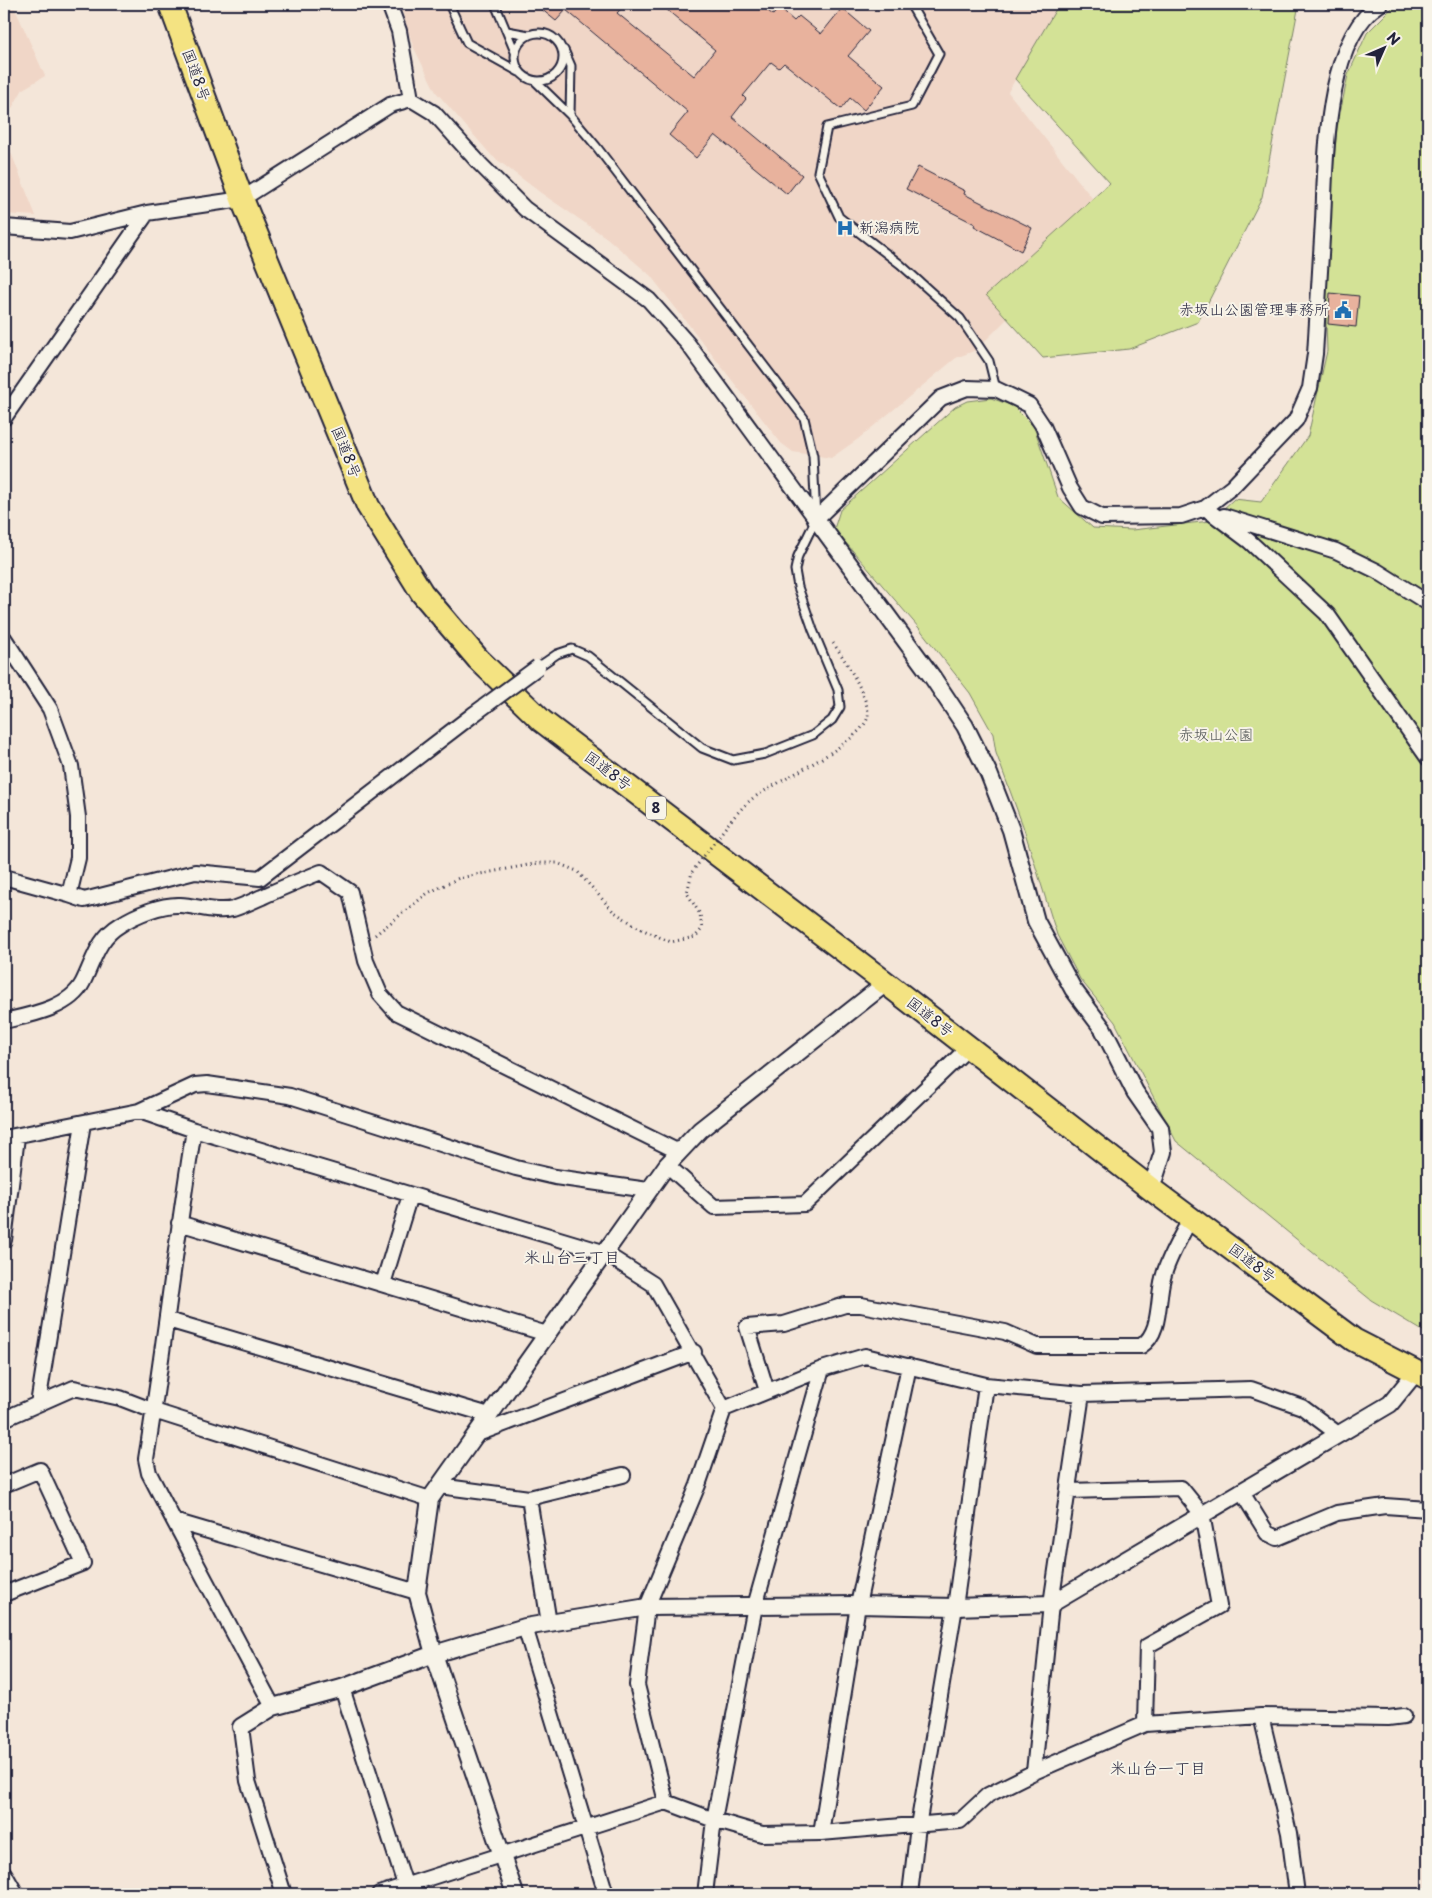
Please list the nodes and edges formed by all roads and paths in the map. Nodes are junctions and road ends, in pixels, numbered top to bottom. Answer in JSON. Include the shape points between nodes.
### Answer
{"nodes":[{"id":1,"x":170,"y":4,"type":"edge"},
{"id":2,"x":389,"y":4,"type":"edge"},
{"id":3,"x":449,"y":4,"type":"edge"},
{"id":4,"x":494,"y":4,"type":"edge"},
{"id":5,"x":910,"y":4,"type":"edge"},
{"id":6,"x":1380,"y":4,"type":"edge"},
{"id":7,"x":507,"y":31,"type":"junction"},
{"id":8,"x":529,"y":34,"type":"junction"},
{"id":9,"x":562,"y":47,"type":"junction"},
{"id":10,"x":515,"y":52,"type":"junction"},
{"id":11,"x":521,"y":74,"type":"junction"},
{"id":12,"x":535,"y":81,"type":"junction"},
{"id":13,"x":411,"y":99,"type":"junction"},
{"id":14,"x":570,"y":115,"type":"junction"},
{"id":15,"x":242,"y":199,"type":"junction"},
{"id":16,"x":147,"y":213,"type":"junction"},
{"id":17,"x":4,"y":227,"type":"edge"},
{"id":18,"x":996,"y":389,"type":"junction"},
{"id":19,"x":4,"y":418,"type":"edge"},
{"id":20,"x":1205,"y":508,"type":"junction"},
{"id":21,"x":816,"y":519,"type":"junction"},
{"id":22,"x":1428,"y":603,"type":"edge"},
{"id":23,"x":4,"y":638,"type":"edge"},
{"id":24,"x":538,"y":666,"type":"joint"},
{"id":25,"x":1428,"y":758,"type":"edge"},
{"id":26,"x":728,"y":824,"type":"dead end"},
{"id":27,"x":4,"y":877,"type":"edge"},
{"id":28,"x":70,"y":895,"type":"junction"},
{"id":29,"x":363,"y":945,"type":"junction"},
{"id":30,"x":886,"y":983,"type":"junction"},
{"id":31,"x":4,"y":1021,"type":"edge"},
{"id":32,"x":969,"y":1047,"type":"junction"},
{"id":33,"x":138,"y":1110,"type":"junction"},
{"id":34,"x":82,"y":1123,"type":"junction"},
{"id":35,"x":194,"y":1130,"type":"junction"},
{"id":36,"x":10,"y":1137,"type":"edge"},
{"id":37,"x":679,"y":1152,"type":"junction"},
{"id":38,"x":667,"y":1165,"type":"junction"},
{"id":39,"x":1152,"y":1189,"type":"junction"},
{"id":40,"x":648,"y":1190,"type":"junction"},
{"id":41,"x":410,"y":1194,"type":"junction"},
{"id":42,"x":1191,"y":1217,"type":"junction"},
{"id":43,"x":179,"y":1222,"type":"junction"},
{"id":44,"x":4,"y":1240,"type":"edge"},
{"id":45,"x":603,"y":1252,"type":"junction"},
{"id":46,"x":383,"y":1284,"type":"junction"},
{"id":47,"x":168,"y":1320,"type":"junction"},
{"id":48,"x":547,"y":1334,"type":"junction"},
{"id":49,"x":694,"y":1352,"type":"junction"},
{"id":50,"x":909,"y":1366,"type":"junction"},
{"id":51,"x":822,"y":1369,"type":"junction"},
{"id":52,"x":1422,"y":1375,"type":"edge"},
{"id":53,"x":986,"y":1385,"type":"junction"},
{"id":54,"x":767,"y":1391,"type":"junction"},
{"id":55,"x":1082,"y":1394,"type":"junction"},
{"id":56,"x":38,"y":1404,"type":"junction"},
{"id":57,"x":724,"y":1409,"type":"junction"},
{"id":58,"x":154,"y":1411,"type":"junction"},
{"id":59,"x":489,"y":1415,"type":"junction"},
{"id":60,"x":4,"y":1419,"type":"edge"},
{"id":61,"x":1338,"y":1434,"type":"junction"},
{"id":62,"x":475,"y":1435,"type":"junction"},
{"id":63,"x":623,"y":1474,"type":"dead end"},
{"id":64,"x":4,"y":1485,"type":"edge"},
{"id":65,"x":1068,"y":1490,"type":"junction"},
{"id":66,"x":1241,"y":1491,"type":"junction"},
{"id":67,"x":435,"y":1492,"type":"junction"},
{"id":68,"x":529,"y":1498,"type":"junction"},
{"id":69,"x":1428,"y":1509,"type":"edge"},
{"id":70,"x":1202,"y":1514,"type":"junction"},
{"id":71,"x":174,"y":1522,"type":"junction"},
{"id":72,"x":417,"y":1592,"type":"junction"},
{"id":73,"x":4,"y":1594,"type":"edge"},
{"id":74,"x":1051,"y":1604,"type":"junction"},
{"id":75,"x":858,"y":1605,"type":"junction"},
{"id":76,"x":756,"y":1606,"type":"junction"},
{"id":77,"x":647,"y":1607,"type":"junction"},
{"id":78,"x":955,"y":1607,"type":"junction"},
{"id":79,"x":549,"y":1623,"type":"junction"},
{"id":80,"x":526,"y":1627,"type":"junction"},
{"id":81,"x":434,"y":1654,"type":"junction"},
{"id":82,"x":342,"y":1688,"type":"junction"},
{"id":83,"x":274,"y":1706,"type":"junction"},
{"id":84,"x":1261,"y":1716,"type":"junction"},
{"id":85,"x":1404,"y":1716,"type":"dead end"},
{"id":86,"x":1145,"y":1724,"type":"junction"},
{"id":87,"x":241,"y":1727,"type":"joint"},
{"id":88,"x":1034,"y":1772,"type":"junction"},
{"id":89,"x":666,"y":1802,"type":"junction"},
{"id":90,"x":714,"y":1820,"type":"junction"},
{"id":91,"x":918,"y":1826,"type":"junction"},
{"id":92,"x":586,"y":1828,"type":"junction"},
{"id":93,"x":821,"y":1834,"type":"junction"},
{"id":94,"x":501,"y":1854,"type":"junction"},
{"id":95,"x":4,"y":1873,"type":"edge"},
{"id":96,"x":407,"y":1890,"type":"edge"},
{"id":97,"x":16,"y":1894,"type":"edge"},
{"id":98,"x":284,"y":1894,"type":"edge"},
{"id":99,"x":379,"y":1894,"type":"edge"},
{"id":100,"x":515,"y":1894,"type":"edge"},
{"id":101,"x":606,"y":1894,"type":"edge"},
{"id":102,"x":706,"y":1894,"type":"edge"},
{"id":103,"x":910,"y":1894,"type":"edge"},
{"id":104,"x":1297,"y":1894,"type":"edge"}],
"edges":[{"from":1,"to":15,"type":"highway","name":"国道8号","number":"8"},
{"from":2,"to":13,"type":"street","via":[[400,31]]},
{"from":3,"to":11,"type":"lane","via":[[467,43]]},
{"from":4,"to":7,"type":"lane"},
{"from":5,"to":18,"type":"lane","via":[[939,54],[912,106],[827,127],[818,172],[839,217],[900,264],[960,318],[989,361]]},
{"from":6,"to":20,"type":"street","via":[[1357,28],[1342,60],[1334,91],[1328,131],[1315,354],[1310,388],[1296,420],[1232,488]]},
{"from":7,"to":8,"type":"lane"},
{"from":7,"to":10,"type":"lane"},
{"from":8,"to":9,"type":"lane","via":[[544,33],[558,40]]},
{"from":8,"to":10,"type":"lane"},
{"from":9,"to":12,"type":"lane","via":[[564,62],[556,75]]},
{"from":9,"to":14,"type":"lane","via":[[571,66]]},
{"from":10,"to":11,"type":"lane"},
{"from":11,"to":12,"type":"lane"},
{"from":12,"to":14,"type":"lane"},
{"from":13,"to":15,"type":"street","via":[[390,105]]},
{"from":13,"to":21,"type":"street","via":[[434,113],[525,209],[649,300],[688,344]]},
{"from":14,"to":21,"type":"lane","via":[[804,418],[813,456]]},
{"from":15,"to":16,"type":"street"},
{"from":15,"to":30,"type":"highway","name":"国道8号","number":"8","via":[[368,506],[422,593],[478,659],[542,721]]},
{"from":16,"to":17,"type":"street","via":[[70,232]]},
{"from":16,"to":19,"type":"street"},
{"from":18,"to":20,"type":"street","via":[[1030,405],[1082,507],[1102,517],[1181,516]]},
{"from":18,"to":21,"type":"street","via":[[967,388],[941,398]]},
{"from":20,"to":22,"type":"street","via":[[1239,522],[1336,550]]},
{"from":20,"to":25,"type":"street","via":[[1249,540],[1327,614]]},
{"from":21,"to":24,"type":"lane","via":[[798,556],[795,570],[798,586],[838,690],[840,707],[832,720],[813,735],[765,754],[733,760],[702,748],[588,656],[572,649]]},
{"from":21,"to":39,"type":"street","via":[[933,678],[973,742],[1011,830],[1040,929],[1069,982],[1103,1029],[1136,1092],[1160,1128],[1163,1152]]},
{"from":23,"to":28,"type":"street","via":[[50,709],[71,766],[78,817],[78,858]]},
{"from":24,"to":28,"type":"street","bridge":true,"via":[[260,878],[195,872],[84,900]]},
{"from":26,"to":29,"type":"path","bridge":true,"via":[[692,872],[687,893],[700,914],[702,929],[695,938],[671,942],[639,928],[612,912],[577,871],[557,863],[539,863],[459,878],[428,893]]},
{"from":27,"to":28,"type":"street"},
{"from":29,"to":31,"type":"street","via":[[350,892],[321,872],[233,909],[161,907],[120,925],[105,937],[83,983],[74,993],[33,1014]]},
{"from":29,"to":37,"type":"street","via":[[380,994],[396,1012]]},
{"from":30,"to":32,"type":"highway","name":"国道8号","number":"8"},
{"from":30,"to":37,"type":"street","via":[[700,1130]]},
{"from":32,"to":38,"type":"street","via":[[805,1204],[714,1207]]},
{"from":32,"to":39,"type":"highway","name":"国道8号","number":"8"},
{"from":33,"to":34,"type":"street"},
{"from":33,"to":35,"type":"street"},
{"from":33,"to":40,"type":"street","via":[[195,1085],[290,1096],[516,1168]]},
{"from":34,"to":36,"type":"street"},
{"from":34,"to":56,"type":"street"},
{"from":35,"to":41,"type":"street"},
{"from":35,"to":43,"type":"street"},
{"from":36,"to":44,"type":"street"},
{"from":37,"to":38,"type":"street"},
{"from":38,"to":40,"type":"street"},
{"from":39,"to":42,"type":"highway","name":"国道8号","number":"8"},
{"from":40,"to":45,"type":"street"},
{"from":41,"to":45,"type":"street"},
{"from":41,"to":46,"type":"street"},
{"from":42,"to":52,"type":"highway","name":"国道8号","number":"8","via":[[1354,1340]]},
{"from":42,"to":54,"type":"street","via":[[1163,1276],[1154,1330],[1150,1340],[1141,1346],[1037,1346],[1005,1332],[861,1305],[845,1305],[784,1324],[747,1327]]},
{"from":43,"to":46,"type":"street"},
{"from":43,"to":47,"type":"street"},
{"from":45,"to":48,"type":"street"},
{"from":45,"to":49,"type":"street","via":[[653,1284]]},
{"from":46,"to":48,"type":"street"},
{"from":47,"to":58,"type":"street"},
{"from":47,"to":59,"type":"street"},
{"from":48,"to":59,"type":"street"},
{"from":49,"to":57,"type":"street"},
{"from":49,"to":62,"type":"street"},
{"from":50,"to":51,"type":"street","via":[[865,1356]]},
{"from":50,"to":53,"type":"street"},
{"from":50,"to":75,"type":"street"},
{"from":51,"to":54,"type":"street"},
{"from":51,"to":76,"type":"street"},
{"from":52,"to":61,"type":"street","via":[[1390,1404]]},
{"from":53,"to":55,"type":"street"},
{"from":53,"to":78,"type":"street"},
{"from":54,"to":57,"type":"street"},
{"from":55,"to":61,"type":"street","via":[[1251,1389],[1302,1407]]},
{"from":55,"to":65,"type":"street"},
{"from":56,"to":58,"type":"street","via":[[74,1388],[120,1398]]},
{"from":56,"to":60,"type":"street"},
{"from":57,"to":77,"type":"street","via":[[698,1485]]},
{"from":58,"to":67,"type":"street"},
{"from":58,"to":71,"type":"street","via":[[146,1459],[149,1473]]},
{"from":59,"to":62,"type":"street"},
{"from":61,"to":66,"type":"street"},
{"from":62,"to":67,"type":"street"},
{"from":63,"to":68,"type":"street"},
{"from":64,"to":73,"type":"street","via":[[40,1470],[83,1563]]},
{"from":65,"to":70,"type":"street","via":[[1180,1488]]},
{"from":65,"to":74,"type":"street"},
{"from":66,"to":69,"type":"street","via":[[1268,1533],[1277,1538],[1337,1513],[1385,1506]]},
{"from":66,"to":70,"type":"street"},
{"from":67,"to":68,"type":"street"},
{"from":67,"to":72,"type":"street"},
{"from":68,"to":79,"type":"street"},
{"from":70,"to":74,"type":"street"},
{"from":70,"to":86,"type":"street","via":[[1219,1606],[1147,1646]]},
{"from":71,"to":72,"type":"street"},
{"from":71,"to":83,"type":"street"},
{"from":72,"to":81,"type":"street"},
{"from":74,"to":78,"type":"street"},
{"from":74,"to":88,"type":"street"},
{"from":75,"to":76,"type":"street"},
{"from":75,"to":78,"type":"street"},
{"from":75,"to":93,"type":"street"},
{"from":76,"to":77,"type":"street"},
{"from":76,"to":90,"type":"street"},
{"from":77,"to":79,"type":"street"},
{"from":77,"to":89,"type":"street","via":[[637,1686]]},
{"from":78,"to":91,"type":"street"},
{"from":79,"to":80,"type":"street"},
{"from":80,"to":81,"type":"street"},
{"from":80,"to":92,"type":"street"},
{"from":81,"to":82,"type":"street"},
{"from":81,"to":94,"type":"street"},
{"from":82,"to":83,"type":"street"},
{"from":82,"to":96,"type":"street"},
{"from":83,"to":87,"type":"street"},
{"from":84,"to":85,"type":"street"},
{"from":84,"to":86,"type":"street"},
{"from":84,"to":104,"type":"street","via":[[1289,1833]]},
{"from":86,"to":88,"type":"street"},
{"from":87,"to":98,"type":"street","via":[[248,1781]]},
{"from":88,"to":91,"type":"street","via":[[988,1794],[960,1820]]},
{"from":89,"to":90,"type":"street"},
{"from":89,"to":92,"type":"street"},
{"from":90,"to":93,"type":"street","via":[[762,1834]]},
{"from":90,"to":102,"type":"street"},
{"from":91,"to":93,"type":"street"},
{"from":91,"to":103,"type":"street"},
{"from":92,"to":94,"type":"street"},
{"from":92,"to":101,"type":"street"},
{"from":94,"to":96,"type":"street"},
{"from":94,"to":100,"type":"street"},
{"from":95,"to":97,"type":"street"},
{"from":96,"to":99,"type":"street"}]}
